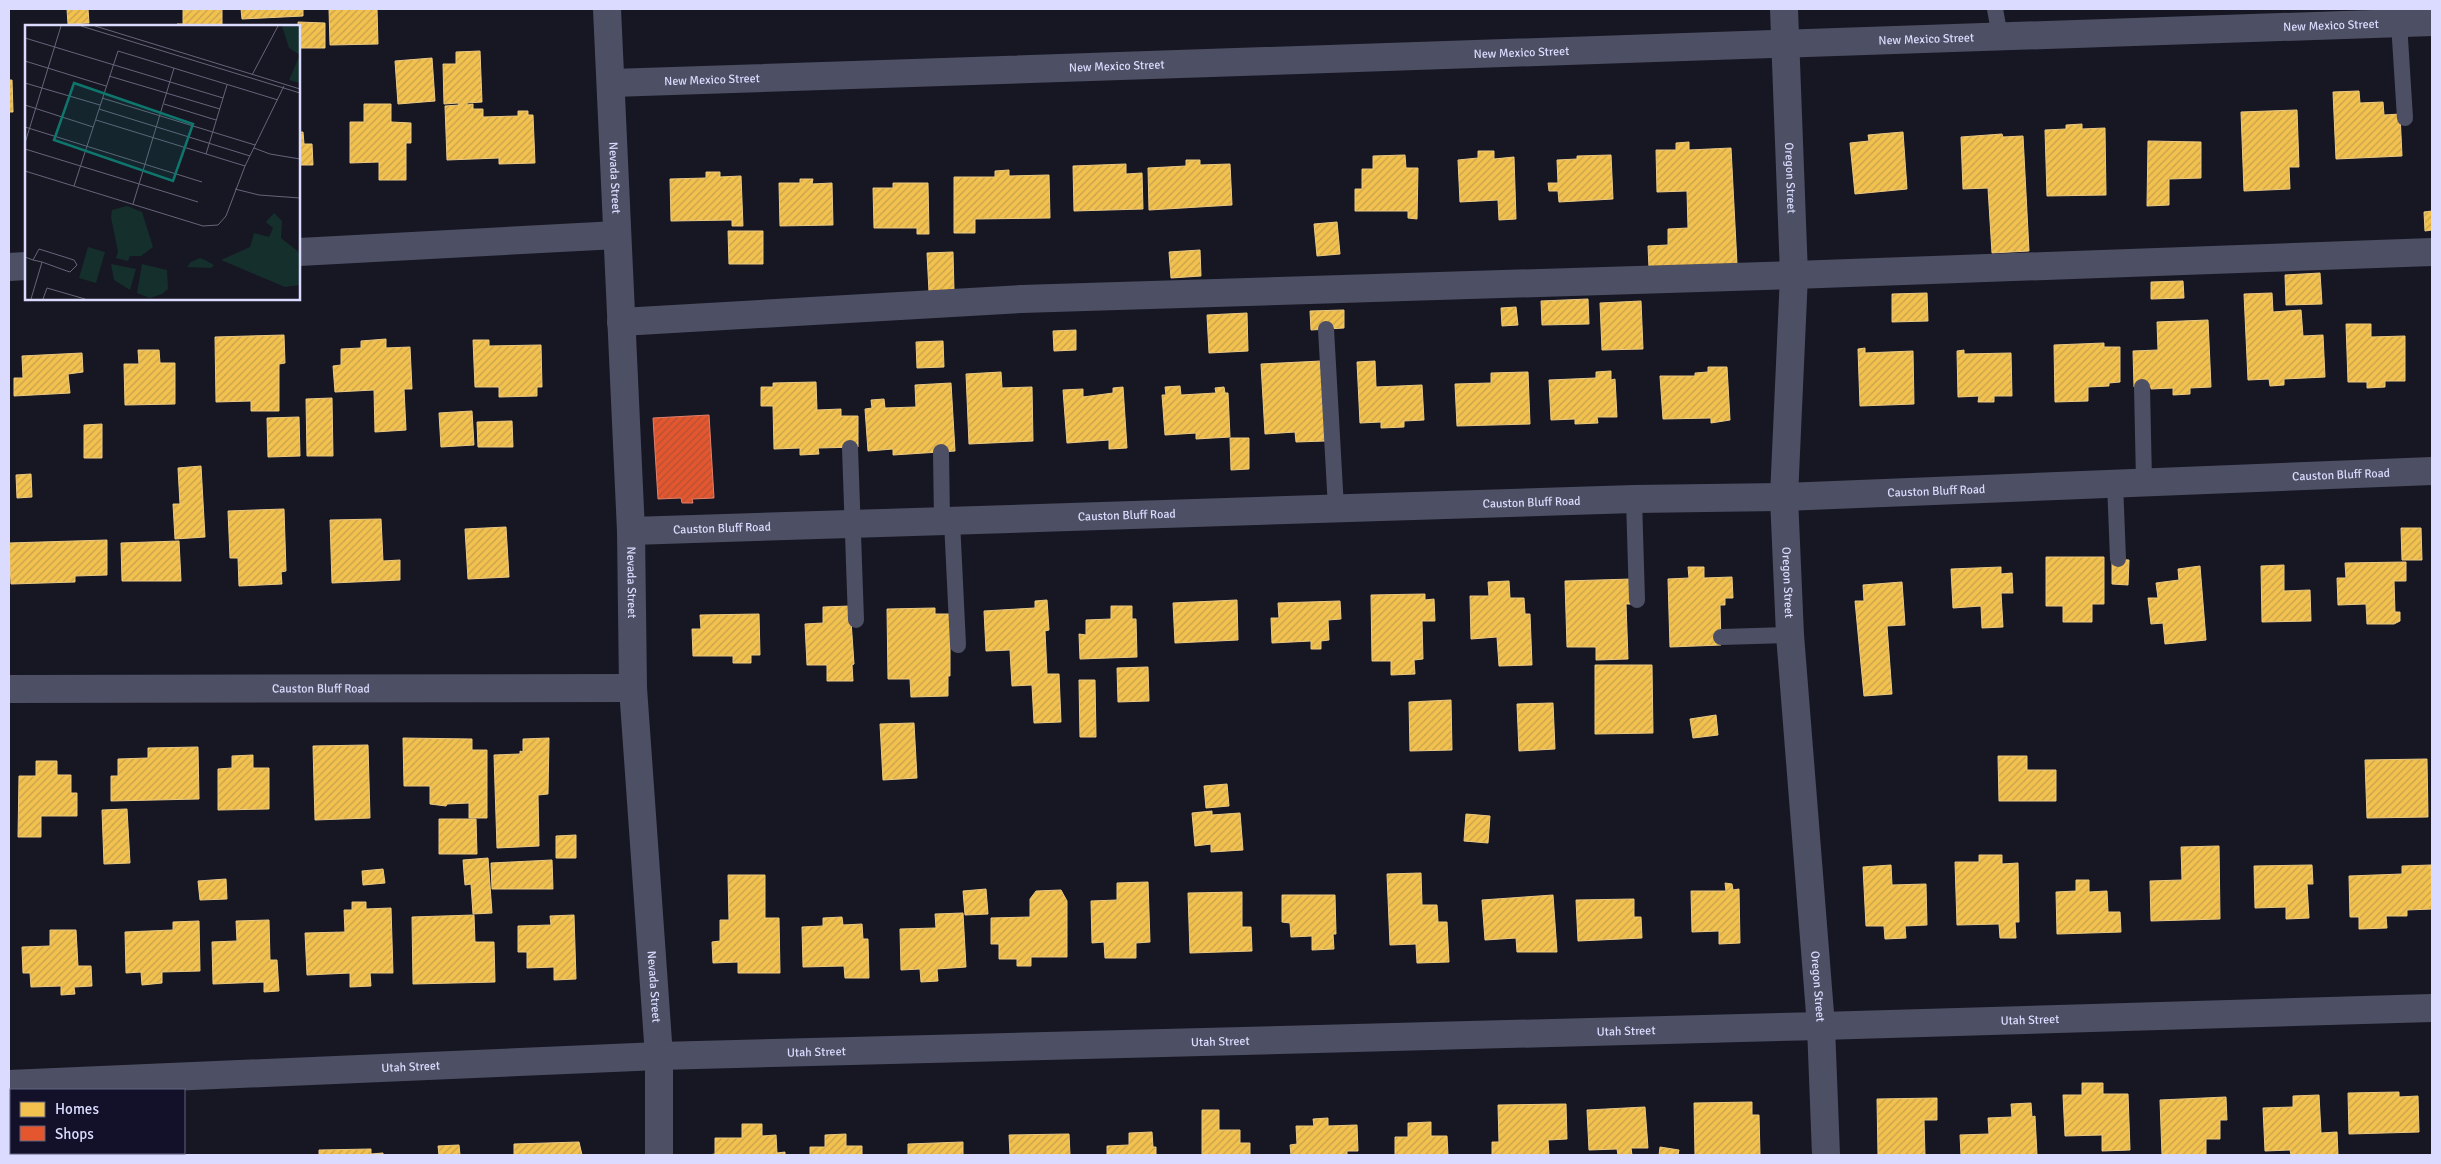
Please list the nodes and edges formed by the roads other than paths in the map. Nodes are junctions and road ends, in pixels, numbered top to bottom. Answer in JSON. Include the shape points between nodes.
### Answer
{"nodes":[{"id":1,"x":607,"y":9,"type":"edge"},
{"id":2,"x":1784,"y":9,"type":"edge"},
{"id":3,"x":1995,"y":9,"type":"edge"},
{"id":4,"x":2432,"y":22,"type":"edge"},
{"id":5,"x":2399,"y":23,"type":"junction"},
{"id":6,"x":2000,"y":37,"type":"junction"},
{"id":7,"x":1786,"y":45,"type":"junction"},
{"id":8,"x":612,"y":83,"type":"junction"},
{"id":9,"x":2405,"y":118,"type":"dead end"},
{"id":10,"x":617,"y":235,"type":"junction"},
{"id":11,"x":300,"y":252,"type":"edge"},
{"id":12,"x":2432,"y":252,"type":"edge"},
{"id":13,"x":25,"y":266,"type":"edge"},
{"id":14,"x":9,"y":267,"type":"edge"},
{"id":15,"x":1794,"y":275,"type":"junction"},
{"id":16,"x":621,"y":322,"type":"junction"},
{"id":17,"x":1326,"y":329,"type":"dead end"},
{"id":18,"x":2142,"y":387,"type":"dead end"},
{"id":19,"x":850,"y":448,"type":"dead end"},
{"id":20,"x":942,"y":452,"type":"dead end"},
{"id":21,"x":2432,"y":471,"type":"edge"},
{"id":22,"x":2144,"y":481,"type":"junction"},
{"id":23,"x":2115,"y":482,"type":"junction"},
{"id":24,"x":1784,"y":497,"type":"junction"},
{"id":25,"x":1634,"y":499,"type":"junction"},
{"id":26,"x":1336,"y":508,"type":"junction"},
{"id":27,"x":947,"y":521,"type":"junction"},
{"id":28,"x":852,"y":524,"type":"junction"},
{"id":29,"x":630,"y":531,"type":"junction"},
{"id":30,"x":2118,"y":560,"type":"dead end"},
{"id":31,"x":1637,"y":600,"type":"dead end"},
{"id":32,"x":856,"y":620,"type":"dead end"},
{"id":33,"x":1790,"y":635,"type":"junction"},
{"id":34,"x":1721,"y":637,"type":"dead end"},
{"id":35,"x":958,"y":645,"type":"dead end"},
{"id":36,"x":633,"y":688,"type":"junction"},
{"id":37,"x":9,"y":689,"type":"edge"},
{"id":38,"x":2432,"y":1008,"type":"edge"},
{"id":39,"x":1821,"y":1026,"type":"junction"},
{"id":40,"x":658,"y":1056,"type":"junction"},
{"id":41,"x":9,"y":1084,"type":"edge"},
{"id":42,"x":659,"y":1155,"type":"edge"},
{"id":43,"x":1826,"y":1155,"type":"edge"}],
"edges":[{"from":1,"to":8,"type":"street","name":"Nevada Street"},
{"from":2,"to":7,"type":"street","name":"Oregon Street"},
{"from":3,"to":6,"type":"lane"},
{"from":4,"to":5,"type":"street","name":"New Mexico Street"},
{"from":5,"to":6,"type":"street","name":"New Mexico Street"},
{"from":5,"to":9,"type":"lane"},
{"from":6,"to":7,"type":"street","name":"New Mexico Street"},
{"from":7,"to":8,"type":"street","name":"New Mexico Street"},
{"from":7,"to":15,"type":"street","name":"Oregon Street"},
{"from":8,"to":10,"type":"street","name":"Nevada Street"},
{"from":10,"to":11,"type":"street"},
{"from":10,"to":16,"type":"street","name":"Nevada Street"},
{"from":12,"to":15,"type":"street"},
{"from":13,"to":14,"type":"street"},
{"from":15,"to":16,"type":"street","via":[[1022,299]]},
{"from":15,"to":24,"type":"street","name":"Oregon Street"},
{"from":16,"to":29,"type":"street","name":"Nevada Street"},
{"from":17,"to":26,"type":"lane"},
{"from":18,"to":22,"type":"lane"},
{"from":19,"to":28,"type":"lane"},
{"from":20,"to":27,"type":"lane"},
{"from":21,"to":22,"type":"street","name":"Causton Bluff Road"},
{"from":22,"to":23,"type":"street","name":"Causton Bluff Road"},
{"from":23,"to":24,"type":"street","name":"Causton Bluff Road"},
{"from":23,"to":30,"type":"lane"},
{"from":24,"to":25,"type":"street","name":"Causton Bluff Road"},
{"from":24,"to":33,"type":"street","name":"Oregon Street"},
{"from":25,"to":26,"type":"street","name":"Causton Bluff Road"},
{"from":25,"to":31,"type":"lane"},
{"from":26,"to":27,"type":"street","name":"Causton Bluff Road"},
{"from":27,"to":28,"type":"street","name":"Causton Bluff Road"},
{"from":27,"to":35,"type":"lane"},
{"from":28,"to":29,"type":"street","name":"Causton Bluff Road"},
{"from":28,"to":32,"type":"lane"},
{"from":29,"to":36,"type":"street","name":"Nevada Street"},
{"from":33,"to":34,"type":"lane"},
{"from":33,"to":39,"type":"street","name":"Oregon Street"},
{"from":36,"to":37,"type":"street","name":"Causton Bluff Road"},
{"from":36,"to":40,"type":"street","name":"Nevada Street"},
{"from":38,"to":39,"type":"street","name":"Utah Street"},
{"from":39,"to":40,"type":"street","name":"Utah Street"},
{"from":39,"to":43,"type":"street","name":"Oregon Street"},
{"from":40,"to":41,"type":"street","name":"Utah Street"},
{"from":40,"to":42,"type":"street","name":"Nevada Street"}]}
